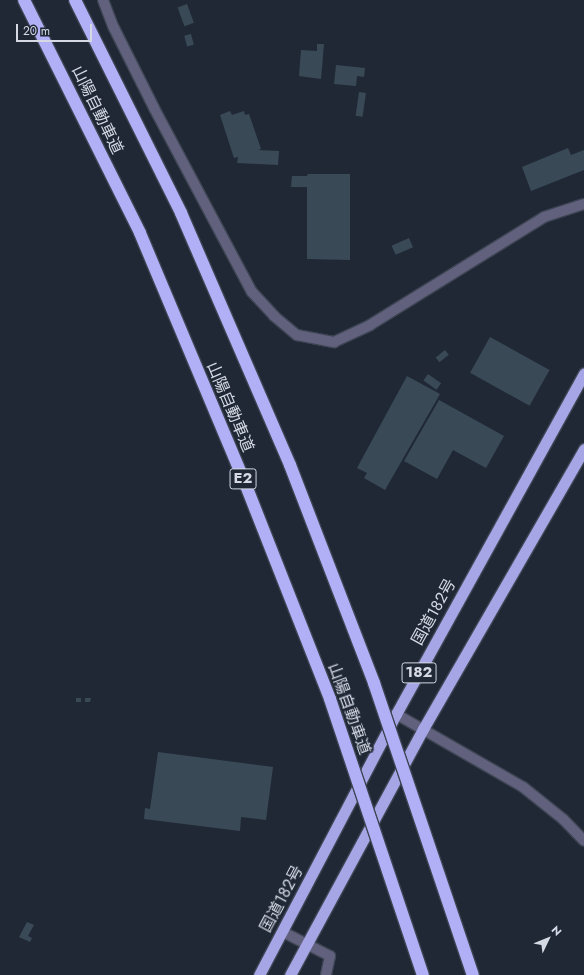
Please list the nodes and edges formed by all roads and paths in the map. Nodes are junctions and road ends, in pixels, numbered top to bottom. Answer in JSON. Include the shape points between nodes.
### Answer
{"nodes":[{"id":1,"x":24,"y":0,"type":"edge"},
{"id":2,"x":75,"y":0,"type":"edge"},
{"id":3,"x":103,"y":0,"type":"edge"},
{"id":4,"x":584,"y":204,"type":"edge"},
{"id":5,"x":584,"y":373,"type":"edge"},
{"id":6,"x":584,"y":449,"type":"edge"},
{"id":7,"x":396,"y":714,"type":"junction"},
{"id":8,"x":423,"y":729,"type":"junction"},
{"id":9,"x":584,"y":841,"type":"edge"},
{"id":10,"x":282,"y":932,"type":"junction"},
{"id":11,"x":307,"y":944,"type":"junction"},
{"id":12,"x":259,"y":975,"type":"edge"},
{"id":13,"x":290,"y":975,"type":"edge"},
{"id":14,"x":326,"y":975,"type":"edge"},
{"id":15,"x":423,"y":975,"type":"edge"},
{"id":16,"x":472,"y":975,"type":"edge"}],
"edges":[{"from":1,"to":15,"type":"highway","name":"山陽自動車道","number":"E2","bridge":true,"via":[[140,233],[245,483],[330,699]]},
{"from":2,"to":16,"type":"highway","name":"山陽自動車道","bridge":true,"via":[[181,213],[290,465],[374,682]]},
{"from":3,"to":4,"type":"street","via":[[114,28],[154,108],[252,292],[297,334],[334,342],[362,329],[544,217]]},
{"from":5,"to":7,"type":"highway","name":"国道182号","number":"182"},
{"from":6,"to":8,"type":"highway","number":"182"},
{"from":7,"to":8,"type":"street"},
{"from":7,"to":10,"type":"highway","name":"国道182号","number":"182"},
{"from":8,"to":9,"type":"street","via":[[523,787],[563,819]]},
{"from":8,"to":11,"type":"highway","number":"182"},
{"from":10,"to":11,"type":"street"},
{"from":10,"to":12,"type":"highway","name":"国道182号","number":"182"},
{"from":11,"to":13,"type":"highway","number":"182"},
{"from":11,"to":14,"type":"street","via":[[330,956]]}]}
